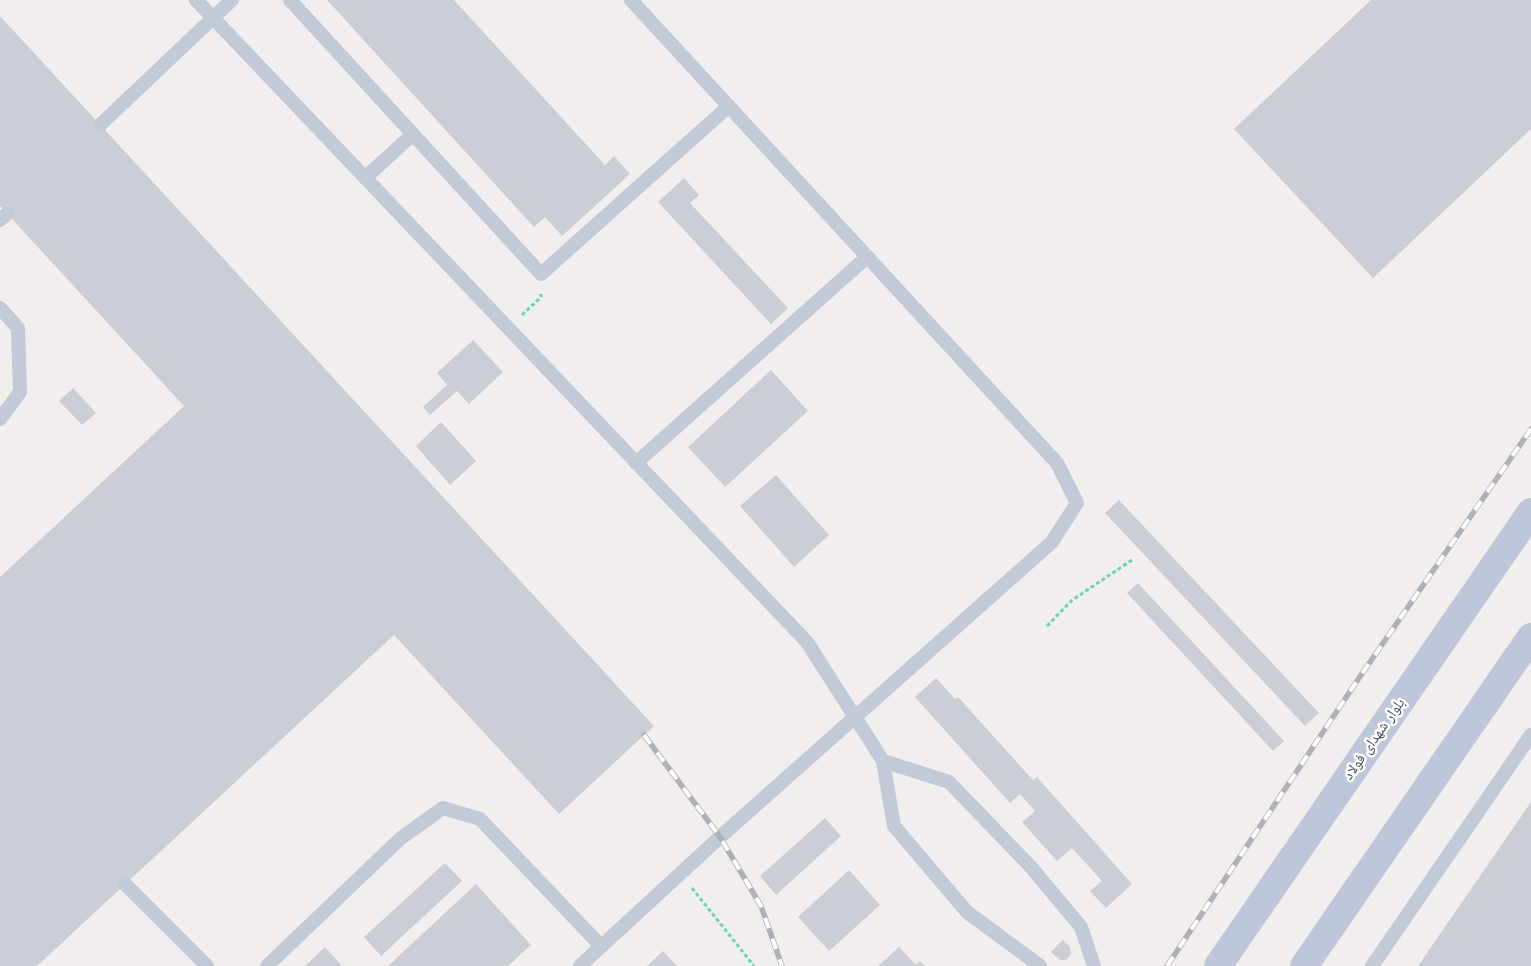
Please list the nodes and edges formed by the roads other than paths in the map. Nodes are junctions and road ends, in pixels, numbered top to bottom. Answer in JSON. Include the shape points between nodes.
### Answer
{"nodes":[{"id":1,"x":196,"y":0,"type":"edge"},
{"id":2,"x":232,"y":0,"type":"edge"},
{"id":3,"x":290,"y":0,"type":"edge"},
{"id":4,"x":631,"y":0,"type":"edge"},
{"id":5,"x":212,"y":18,"type":"junction"},
{"id":6,"x":728,"y":106,"type":"junction"},
{"id":7,"x":100,"y":125,"type":"dead end"},
{"id":8,"x":413,"y":134,"type":"junction"},
{"id":9,"x":365,"y":178,"type":"junction"},
{"id":10,"x":867,"y":257,"type":"junction"},
{"id":11,"x":0,"y":308,"type":"edge"},
{"id":12,"x":0,"y":419,"type":"edge"},
{"id":13,"x":636,"y":462,"type":"junction"},
{"id":14,"x":1531,"y":512,"type":"edge"},
{"id":15,"x":1531,"y":637,"type":"edge"},
{"id":16,"x":854,"y":716,"type":"junction"},
{"id":17,"x":1531,"y":735,"type":"edge"},
{"id":18,"x":883,"y":761,"type":"junction"},
{"id":19,"x":125,"y":884,"type":"dead end"},
{"id":20,"x":601,"y":946,"type":"junction"},
{"id":21,"x":207,"y":966,"type":"edge"},
{"id":22,"x":267,"y":966,"type":"edge"},
{"id":23,"x":580,"y":966,"type":"edge"},
{"id":24,"x":1040,"y":966,"type":"edge"},
{"id":25,"x":1094,"y":966,"type":"edge"},
{"id":26,"x":1218,"y":966,"type":"edge"},
{"id":27,"x":1304,"y":966,"type":"edge"},
{"id":28,"x":1372,"y":966,"type":"edge"}],
"edges":[{"from":1,"to":5,"type":"lane"},
{"from":2,"to":5,"type":"lane"},
{"from":3,"to":8,"type":"lane"},
{"from":4,"to":6,"type":"lane"},
{"from":5,"to":7,"type":"lane"},
{"from":5,"to":9,"type":"lane"},
{"from":6,"to":8,"type":"lane","via":[[541,274]]},
{"from":6,"to":10,"type":"lane"},
{"from":8,"to":9,"type":"lane"},
{"from":9,"to":13,"type":"lane"},
{"from":10,"to":13,"type":"lane"},
{"from":10,"to":16,"type":"lane","via":[[1057,463],[1076,503],[1052,542]]},
{"from":11,"to":12,"type":"lane","via":[[18,328],[20,392]]},
{"from":13,"to":16,"type":"lane","via":[[807,642]]},
{"from":14,"to":26,"type":"street","name":"بلوار شهدای فولاد"},
{"from":15,"to":27,"type":"street"},
{"from":16,"to":18,"type":"lane"},
{"from":16,"to":20,"type":"lane"},
{"from":17,"to":28,"type":"lane"},
{"from":18,"to":24,"type":"lane","via":[[894,826],[967,912]]},
{"from":18,"to":25,"type":"lane","via":[[949,782],[1030,866],[1082,927]]},
{"from":19,"to":21,"type":"lane"},
{"from":20,"to":22,"type":"lane","via":[[480,819],[442,808],[401,838]]},
{"from":20,"to":23,"type":"lane"}]}
